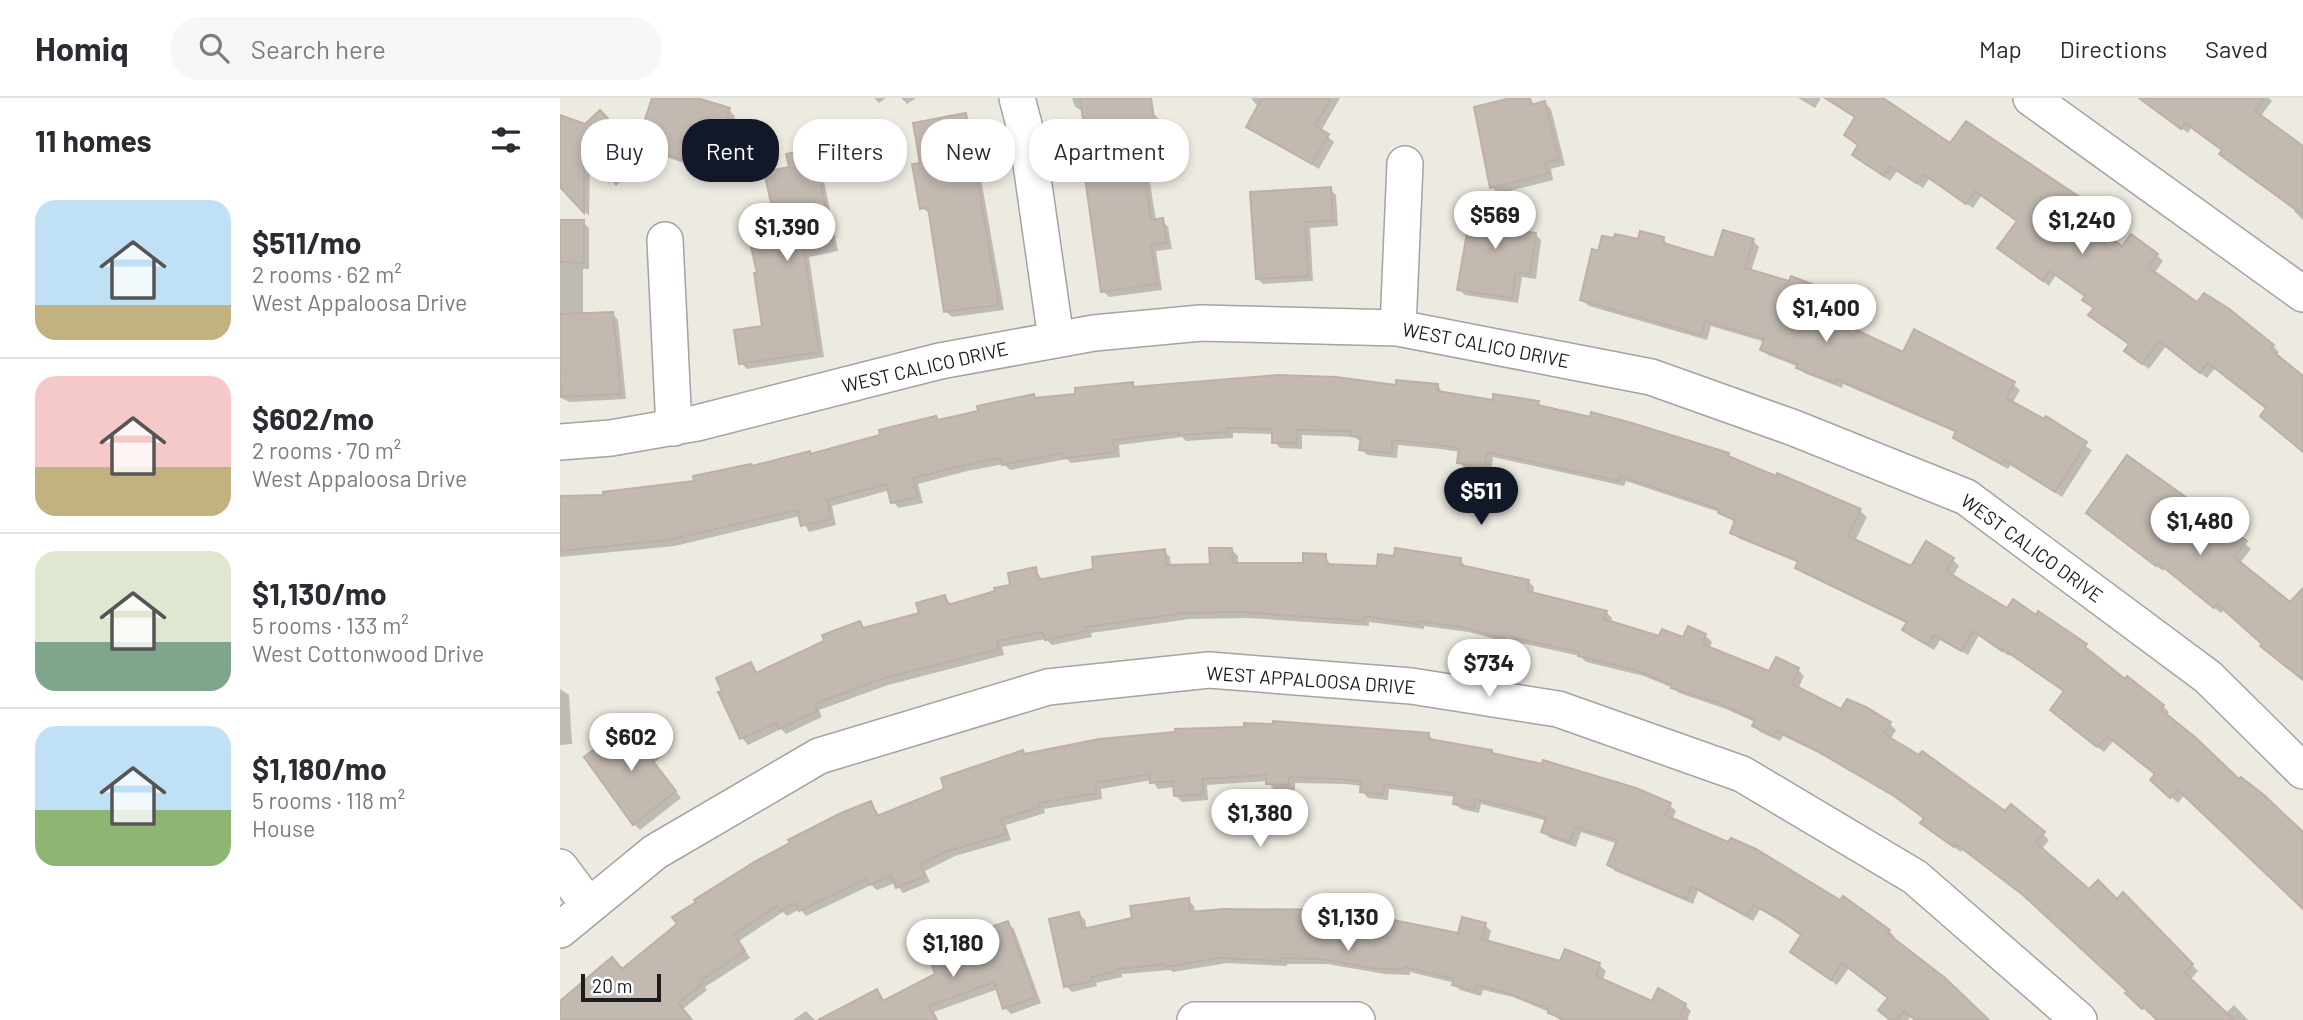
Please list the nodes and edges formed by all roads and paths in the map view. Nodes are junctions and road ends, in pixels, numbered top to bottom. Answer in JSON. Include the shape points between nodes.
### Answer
{"nodes":[{"id":1,"x":1017,"y":98,"type":"edge"},
{"id":2,"x":2031,"y":98,"type":"edge"},
{"id":3,"x":1405,"y":164,"type":"dead end"},
{"id":4,"x":665,"y":240,"type":"dead end"},
{"id":5,"x":2303,"y":294,"type":"edge"},
{"id":6,"x":1398,"y":328,"type":"junction"},
{"id":7,"x":1056,"y":339,"type":"junction"},
{"id":8,"x":674,"y":428,"type":"junction"},
{"id":9,"x":560,"y":442,"type":"edge"},
{"id":10,"x":2303,"y":771,"type":"edge"},
{"id":11,"x":560,"y":867,"type":"edge"},
{"id":12,"x":589,"y":906,"type":"junction"},
{"id":13,"x":560,"y":930,"type":"edge"},
{"id":14,"x":1195,"y":1020,"type":"edge"},
{"id":15,"x":1357,"y":1020,"type":"edge"},
{"id":16,"x":2078,"y":1020,"type":"edge"}],
"edges":[{"from":1,"to":7,"type":"street","via":[[1027,136]]},
{"from":2,"to":5,"type":"street"},
{"from":3,"to":6,"type":"street"},
{"from":4,"to":8,"type":"street"},
{"from":6,"to":7,"type":"street","name":"WEST CALICO DRIVE","via":[[1201,323]]},
{"from":6,"to":10,"type":"street","name":"WEST CALICO DRIVE","via":[[1651,377],[1966,497],[2208,677]]},
{"from":7,"to":8,"type":"street","name":"WEST CALICO DRIVE","via":[[940,361]]},
{"from":8,"to":9,"type":"street","name":"WEST CALICO DRIVE"},
{"from":11,"to":12,"type":"street"},
{"from":12,"to":13,"type":"street","name":"WEST APPALOOSA DRIVE"},
{"from":12,"to":16,"type":"street","name":"WEST APPALOOSA DRIVE","via":[[655,852],[819,756],[1048,687],[1209,670],[1411,686],[1558,709],[1742,774],[1915,877]]},
{"from":14,"to":15,"type":"street"}]}
